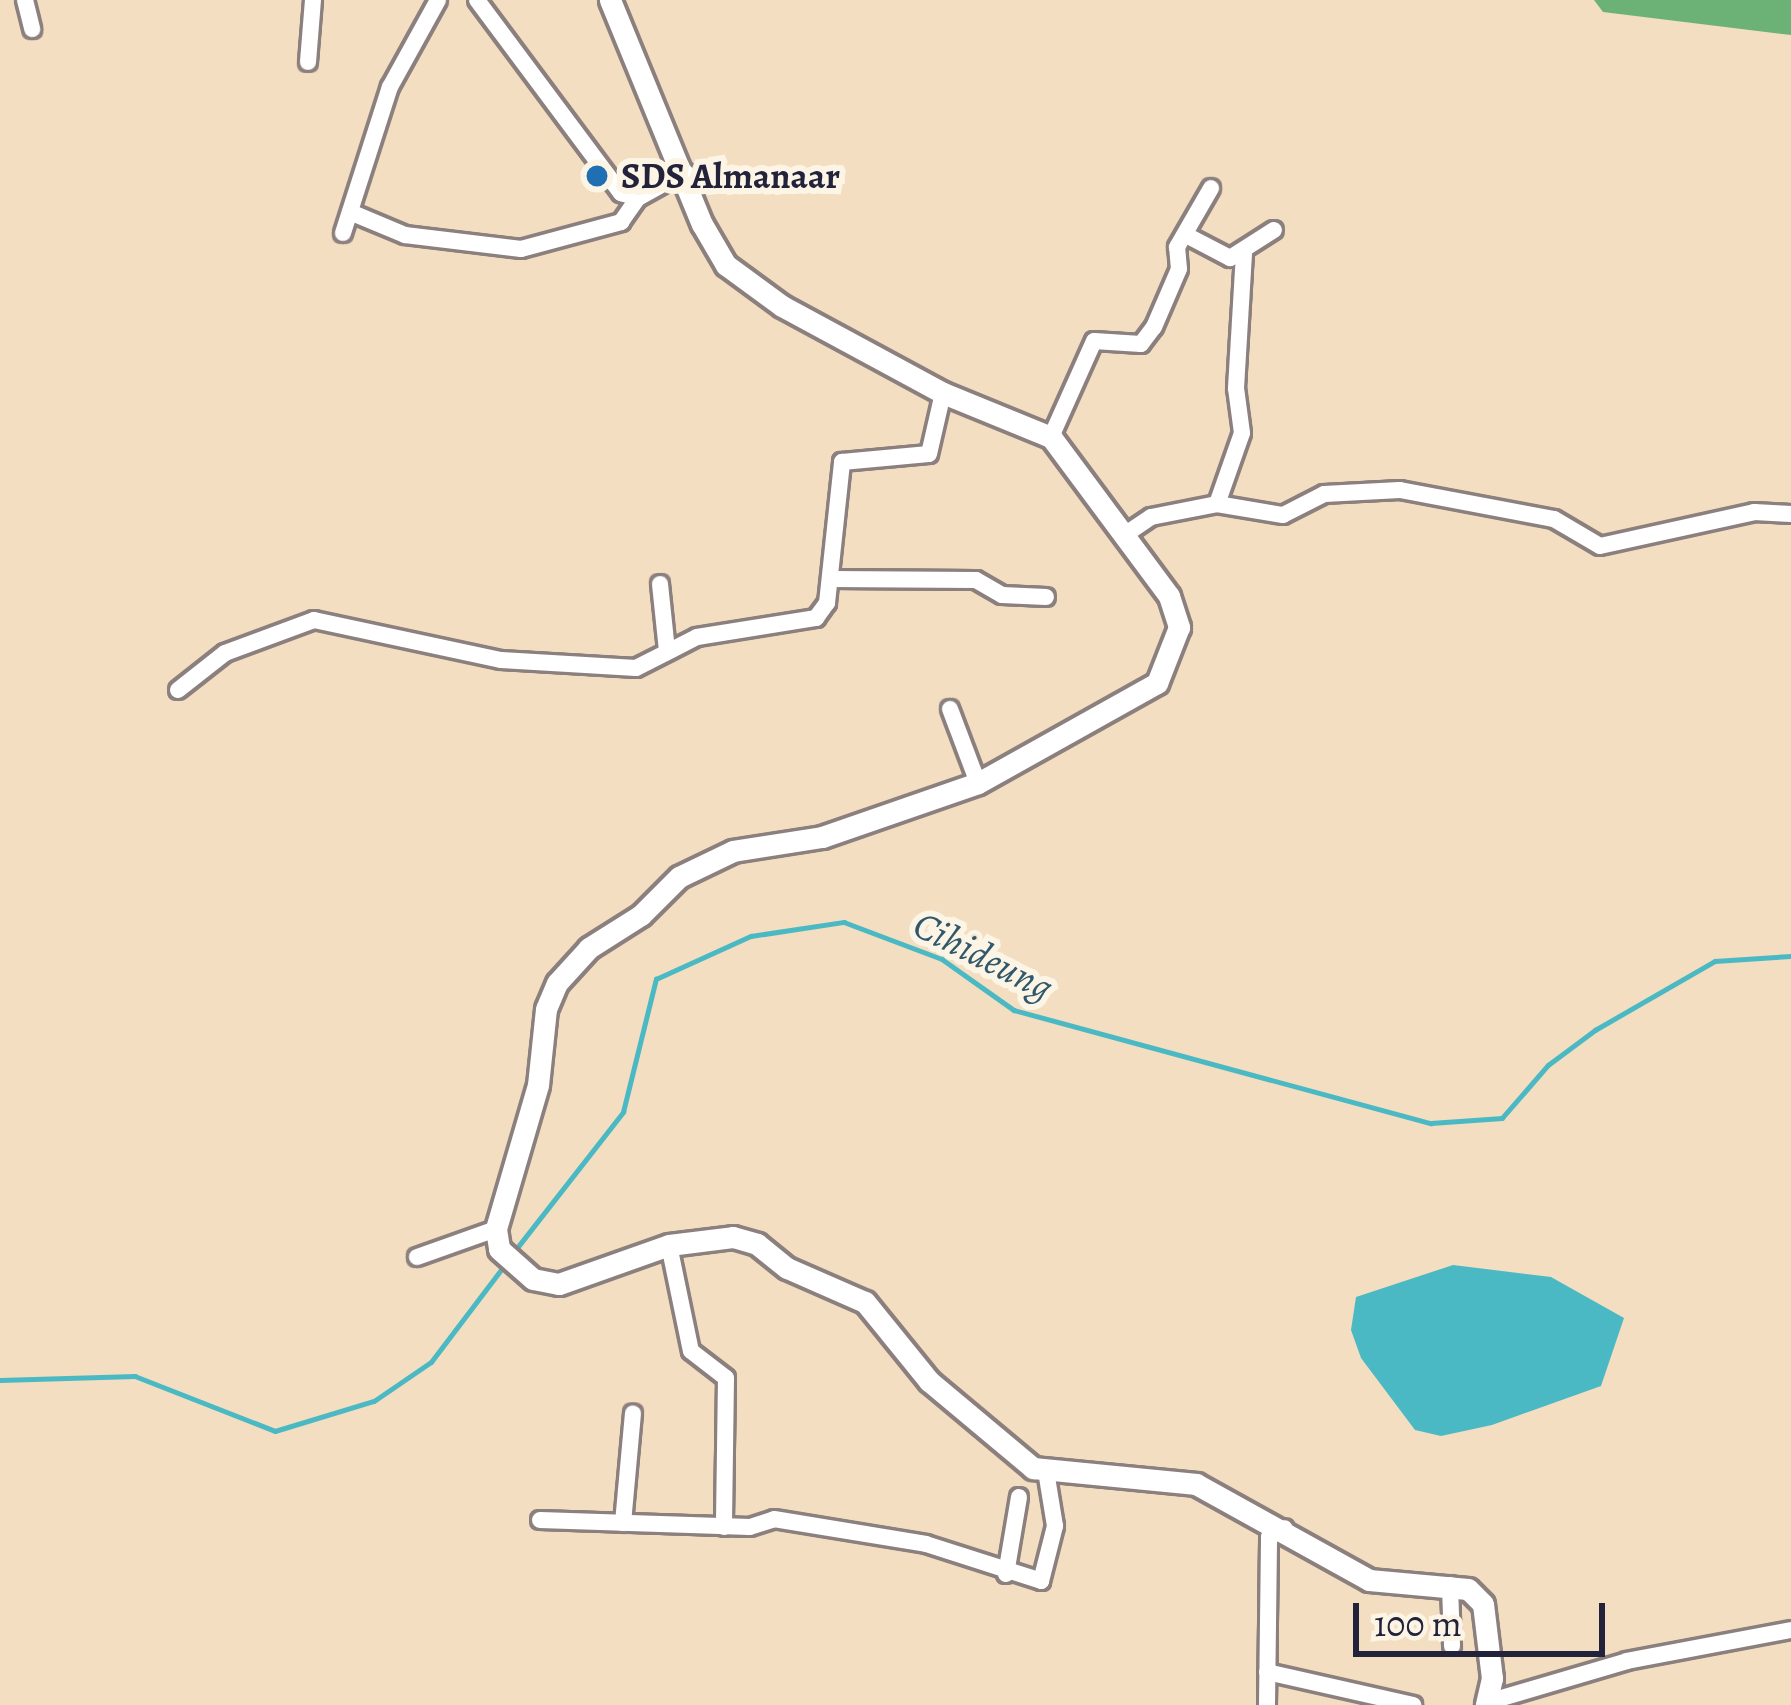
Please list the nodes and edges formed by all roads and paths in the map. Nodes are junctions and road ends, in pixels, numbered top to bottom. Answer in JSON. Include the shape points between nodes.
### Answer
{"nodes":[{"id":1,"x":25,"y":0,"type":"edge"},
{"id":2,"x":314,"y":0,"type":"edge"},
{"id":3,"x":438,"y":0,"type":"edge"},
{"id":4,"x":478,"y":0,"type":"edge"},
{"id":5,"x":610,"y":0,"type":"edge"},
{"id":6,"x":32,"y":28,"type":"dead end"},
{"id":7,"x":308,"y":62,"type":"dead end"},
{"id":8,"x":685,"y":172,"type":"junction"},
{"id":9,"x":1211,"y":188,"type":"dead end"},
{"id":10,"x":638,"y":198,"type":"junction"},
{"id":11,"x":350,"y":212,"type":"junction"},
{"id":12,"x":1274,"y":230,"type":"dead end"},
{"id":13,"x":343,"y":233,"type":"dead end"},
{"id":14,"x":1186,"y":235,"type":"junction"},
{"id":15,"x":1244,"y":254,"type":"junction"},
{"id":16,"x":943,"y":393,"type":"junction"},
{"id":17,"x":1051,"y":437,"type":"junction"},
{"id":18,"x":1217,"y":504,"type":"junction"},
{"id":19,"x":1791,"y":514,"type":"edge"},
{"id":20,"x":1123,"y":536,"type":"junction"},
{"id":21,"x":831,"y":579,"type":"junction"},
{"id":22,"x":660,"y":584,"type":"dead end"},
{"id":23,"x":1046,"y":597,"type":"dead end"},
{"id":24,"x":667,"y":651,"type":"junction"},
{"id":25,"x":178,"y":690,"type":"dead end"},
{"id":26,"x":950,"y":709,"type":"dead end"},
{"id":27,"x":978,"y":783,"type":"junction"},
{"id":28,"x":497,"y":1239,"type":"junction"},
{"id":29,"x":669,"y":1245,"type":"junction"},
{"id":30,"x":417,"y":1257,"type":"dead end"},
{"id":31,"x":633,"y":1413,"type":"dead end"},
{"id":32,"x":1046,"y":1471,"type":"junction"},
{"id":33,"x":1019,"y":1497,"type":"dead end"},
{"id":34,"x":540,"y":1520,"type":"dead end"},
{"id":35,"x":623,"y":1523,"type":"junction"},
{"id":36,"x":724,"y":1527,"type":"junction"},
{"id":37,"x":1286,"y":1528,"type":"junction"},
{"id":38,"x":1006,"y":1574,"type":"junction"},
{"id":39,"x":1450,"y":1586,"type":"junction"},
{"id":40,"x":1791,"y":1630,"type":"edge"},
{"id":41,"x":1452,"y":1646,"type":"dead end"},
{"id":42,"x":1267,"y":1672,"type":"junction"},
{"id":43,"x":1487,"y":1703,"type":"edge"},
{"id":44,"x":1268,"y":1705,"type":"edge"},
{"id":45,"x":1413,"y":1705,"type":"edge"}],
"edges":[{"from":1,"to":6,"type":"street"},
{"from":2,"to":7,"type":"street"},
{"from":3,"to":11,"type":"street","via":[[390,87]]},
{"from":4,"to":10,"type":"street","via":[[615,187]]},
{"from":5,"to":8,"type":"main road"},
{"from":8,"to":10,"type":"street"},
{"from":8,"to":16,"type":"main road","via":[[726,265],[782,306]]},
{"from":9,"to":14,"type":"street"},
{"from":10,"to":11,"type":"street","via":[[621,222],[520,249],[405,235]]},
{"from":11,"to":13,"type":"street"},
{"from":12,"to":15,"type":"street"},
{"from":14,"to":15,"type":"street","via":[[1223,257]]},
{"from":14,"to":17,"type":"street","via":[[1154,327],[1141,344],[1094,341]]},
{"from":15,"to":18,"type":"street","via":[[1236,388],[1243,428]]},
{"from":16,"to":17,"type":"main road"},
{"from":16,"to":21,"type":"street","via":[[929,454],[842,462]]},
{"from":17,"to":20,"type":"main road"},
{"from":18,"to":19,"type":"street","via":[[1282,515],[1324,494],[1400,490],[1554,519],[1600,546],[1754,512]]},
{"from":18,"to":20,"type":"street","via":[[1151,517]]},
{"from":20,"to":27,"type":"main road","via":[[1179,617],[1164,673]]},
{"from":21,"to":23,"type":"street","via":[[976,580],[1002,595]]},
{"from":21,"to":24,"type":"street","via":[[816,618],[697,637]]},
{"from":22,"to":24,"type":"street"},
{"from":24,"to":25,"type":"street","via":[[636,668],[501,660],[314,620],[225,653]]},
{"from":26,"to":27,"type":"street"},
{"from":27,"to":28,"type":"main road","via":[[822,837],[733,851],[679,878],[589,948],[557,983],[547,1010],[538,1085]]},
{"from":28,"to":29,"type":"main road","via":[[527,1275],[560,1284]]},
{"from":28,"to":30,"type":"street"},
{"from":29,"to":32,"type":"main road","via":[[749,1241],[865,1303],[929,1381],[1027,1465]]},
{"from":29,"to":36,"type":"street","via":[[691,1351],[726,1378]]},
{"from":31,"to":35,"type":"street"},
{"from":32,"to":37,"type":"main road","via":[[1128,1472],[1196,1484]]},
{"from":32,"to":38,"type":"street","via":[[1054,1526],[1048,1574],[1041,1581]]},
{"from":33,"to":38,"type":"street"},
{"from":34,"to":35,"type":"street"},
{"from":35,"to":36,"type":"street"},
{"from":36,"to":38,"type":"street","via":[[774,1520],[926,1544]]},
{"from":37,"to":39,"type":"main road","via":[[1370,1580]]},
{"from":37,"to":42,"type":"street","via":[[1269,1534]]},
{"from":39,"to":41,"type":"street"},
{"from":39,"to":43,"type":"main road","via":[[1468,1588],[1483,1604]]},
{"from":40,"to":43,"type":"street","via":[[1627,1661]]},
{"from":42,"to":44,"type":"street"},
{"from":42,"to":45,"type":"street"}]}
